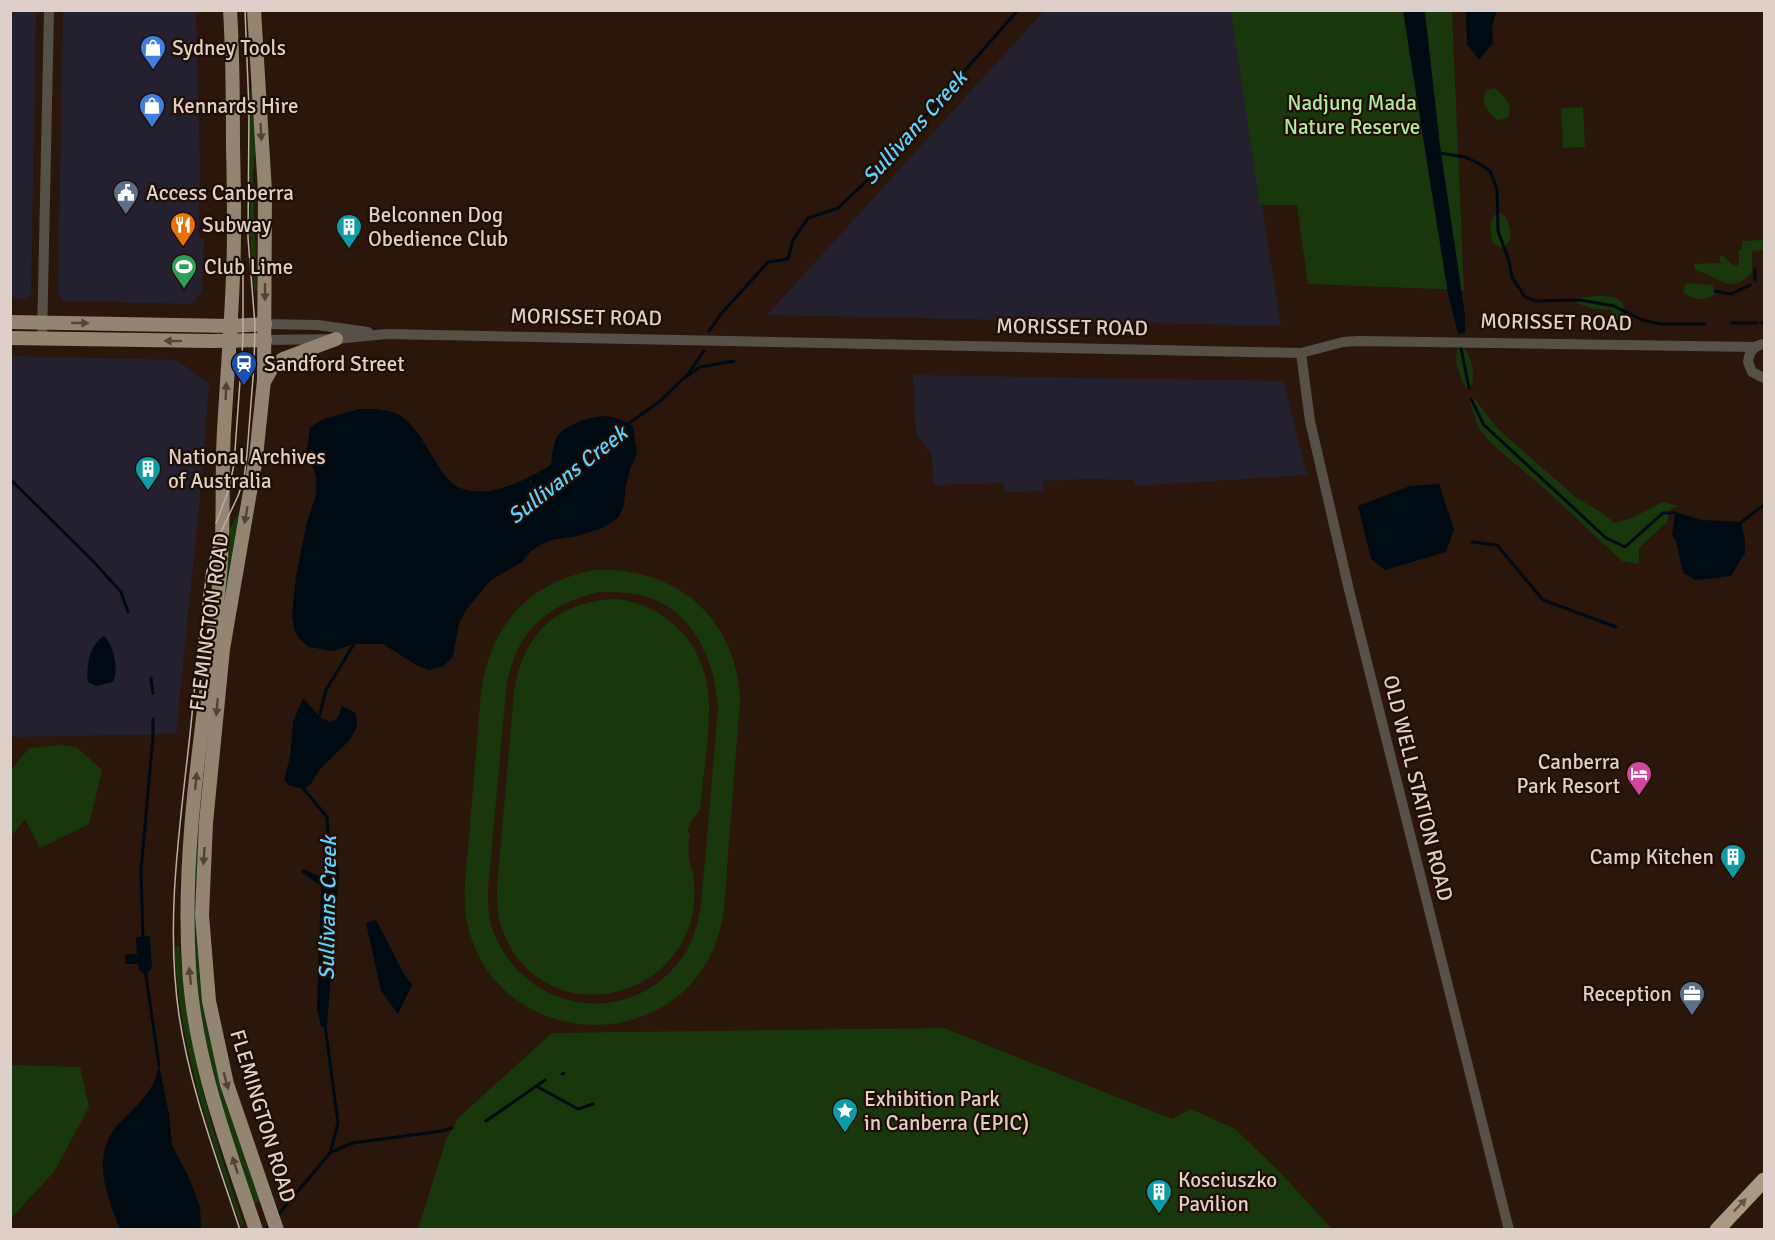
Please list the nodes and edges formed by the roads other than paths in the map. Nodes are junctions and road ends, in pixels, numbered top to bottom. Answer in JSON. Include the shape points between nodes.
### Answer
{"nodes":[{"id":1,"x":49,"y":10,"type":"edge"},
{"id":2,"x":230,"y":10,"type":"edge"},
{"id":3,"x":254,"y":10,"type":"edge"},
{"id":4,"x":10,"y":322,"type":"edge"},
{"id":5,"x":42,"y":323,"type":"junction"},
{"id":6,"x":265,"y":324,"type":"junction"},
{"id":7,"x":231,"y":326,"type":"junction"},
{"id":8,"x":386,"y":334,"type":"junction"},
{"id":9,"x":10,"y":338,"type":"edge"},
{"id":10,"x":42,"y":339,"type":"junction"},
{"id":11,"x":336,"y":339,"type":"junction"},
{"id":12,"x":265,"y":340,"type":"junction"},
{"id":13,"x":229,"y":341,"type":"junction"},
{"id":14,"x":1760,"y":346,"type":"edge"},
{"id":15,"x":1301,"y":353,"type":"junction"},
{"id":16,"x":1764,"y":378,"type":"edge"},
{"id":17,"x":264,"y":381,"type":"junction"},
{"id":18,"x":1764,"y":1180,"type":"edge"},
{"id":19,"x":254,"y":1225,"type":"edge"},
{"id":20,"x":277,"y":1230,"type":"edge"},
{"id":21,"x":1509,"y":1230,"type":"edge"},
{"id":22,"x":1717,"y":1230,"type":"edge"}],
"edges":[{"from":1,"to":5,"type":"street"},
{"from":2,"to":7,"type":"main road","name":"FLEMINGTON ROAD","via":[[234,180]]},
{"from":3,"to":6,"type":"main road","name":"FLEMINGTON ROAD","one_way":true,"via":[[265,192]]},
{"from":4,"to":5,"type":"main road"},
{"from":5,"to":7,"type":"main road","one_way":true},
{"from":5,"to":10,"type":"street"},
{"from":6,"to":7,"type":"main road","name":"MORISSET ROAD"},
{"from":6,"to":8,"type":"street","name":"MORISSET ROAD","via":[[318,325]]},
{"from":6,"to":12,"type":"main road","name":"FLEMINGTON ROAD"},
{"from":7,"to":13,"type":"main road","name":"FLEMINGTON ROAD"},
{"from":8,"to":11,"type":"street","name":"MORISSET ROAD"},
{"from":8,"to":15,"type":"street","name":"MORISSET ROAD"},
{"from":9,"to":10,"type":"main road"},
{"from":13,"to":10,"type":"main road","one_way":true},
{"from":11,"to":12,"type":"street","name":"MORISSET ROAD"},
{"from":11,"to":17,"type":"main road","via":[[283,359]]},
{"from":12,"to":13,"type":"main road"},
{"from":12,"to":17,"type":"main road","name":"FLEMINGTON ROAD"},
{"from":19,"to":13,"type":"main road","name":"FLEMINGTON ROAD","one_way":true,"via":[[211,1094],[193,1004],[188,948],[188,871],[220,571]]},
{"from":14,"to":15,"type":"street","name":"MORISSET ROAD","via":[[1358,341]]},
{"from":14,"to":16,"type":"street","name":"MORISSET ROAD","via":[[1749,356],[1749,367]]},
{"from":15,"to":21,"type":"street","name":"OLD WELL STATION ROAD","via":[[1310,421],[1341,559]]},
{"from":17,"to":20,"type":"main road","name":"FLEMINGTON ROAD","one_way":true,"via":[[256,457],[223,649],[206,823],[202,915],[209,1001],[226,1083]]},
{"from":22,"to":18,"type":"highway","one_way":true}]}
